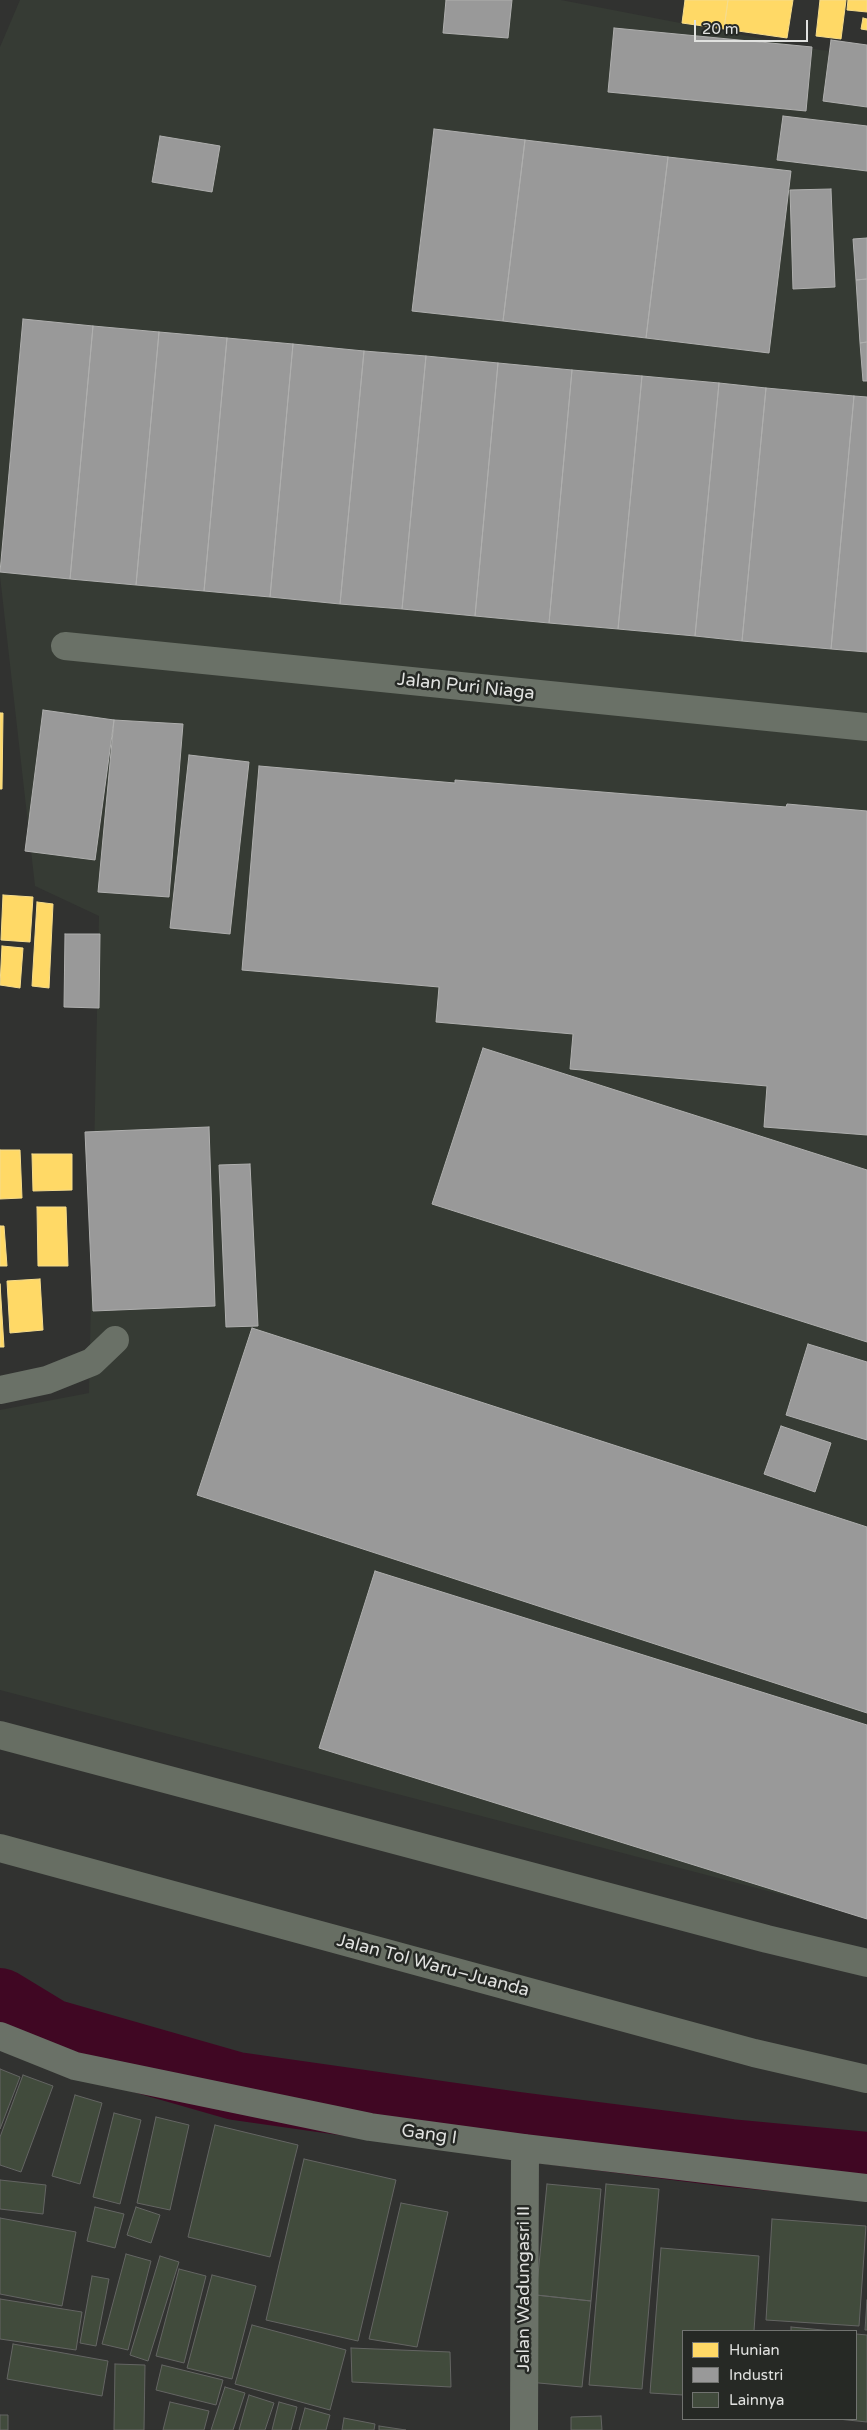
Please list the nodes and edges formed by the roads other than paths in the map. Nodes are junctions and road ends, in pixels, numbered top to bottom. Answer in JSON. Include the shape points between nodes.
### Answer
{"nodes":[{"id":1,"x":65,"y":646,"type":"dead end"},
{"id":2,"x":867,"y":728,"type":"edge"},
{"id":3,"x":115,"y":1340,"type":"dead end"},
{"id":4,"x":0,"y":1390,"type":"edge"},
{"id":5,"x":0,"y":1735,"type":"edge"},
{"id":6,"x":0,"y":1848,"type":"edge"},
{"id":7,"x":867,"y":1963,"type":"edge"},
{"id":8,"x":0,"y":2036,"type":"edge"},
{"id":9,"x":867,"y":2079,"type":"edge"},
{"id":10,"x":525,"y":2148,"type":"junction"},
{"id":11,"x":867,"y":2188,"type":"edge"},
{"id":12,"x":524,"y":2430,"type":"edge"}],
"edges":[{"from":1,"to":2,"type":"street","name":"Jalan Puri Niaga"},
{"from":3,"to":4,"type":"street","via":[[92,1362],[47,1380]]},
{"from":5,"to":7,"type":"highway","via":[[768,1940]]},
{"from":6,"to":9,"type":"highway","name":"Jalan Tol Waru–Juanda","via":[[744,2050]]},
{"from":8,"to":10,"type":"street","name":"Gang I","via":[[75,2066],[370,2127]]},
{"from":10,"to":11,"type":"street","name":"Gang I"},
{"from":10,"to":12,"type":"street","name":"Jalan Wadungasri II"}]}
